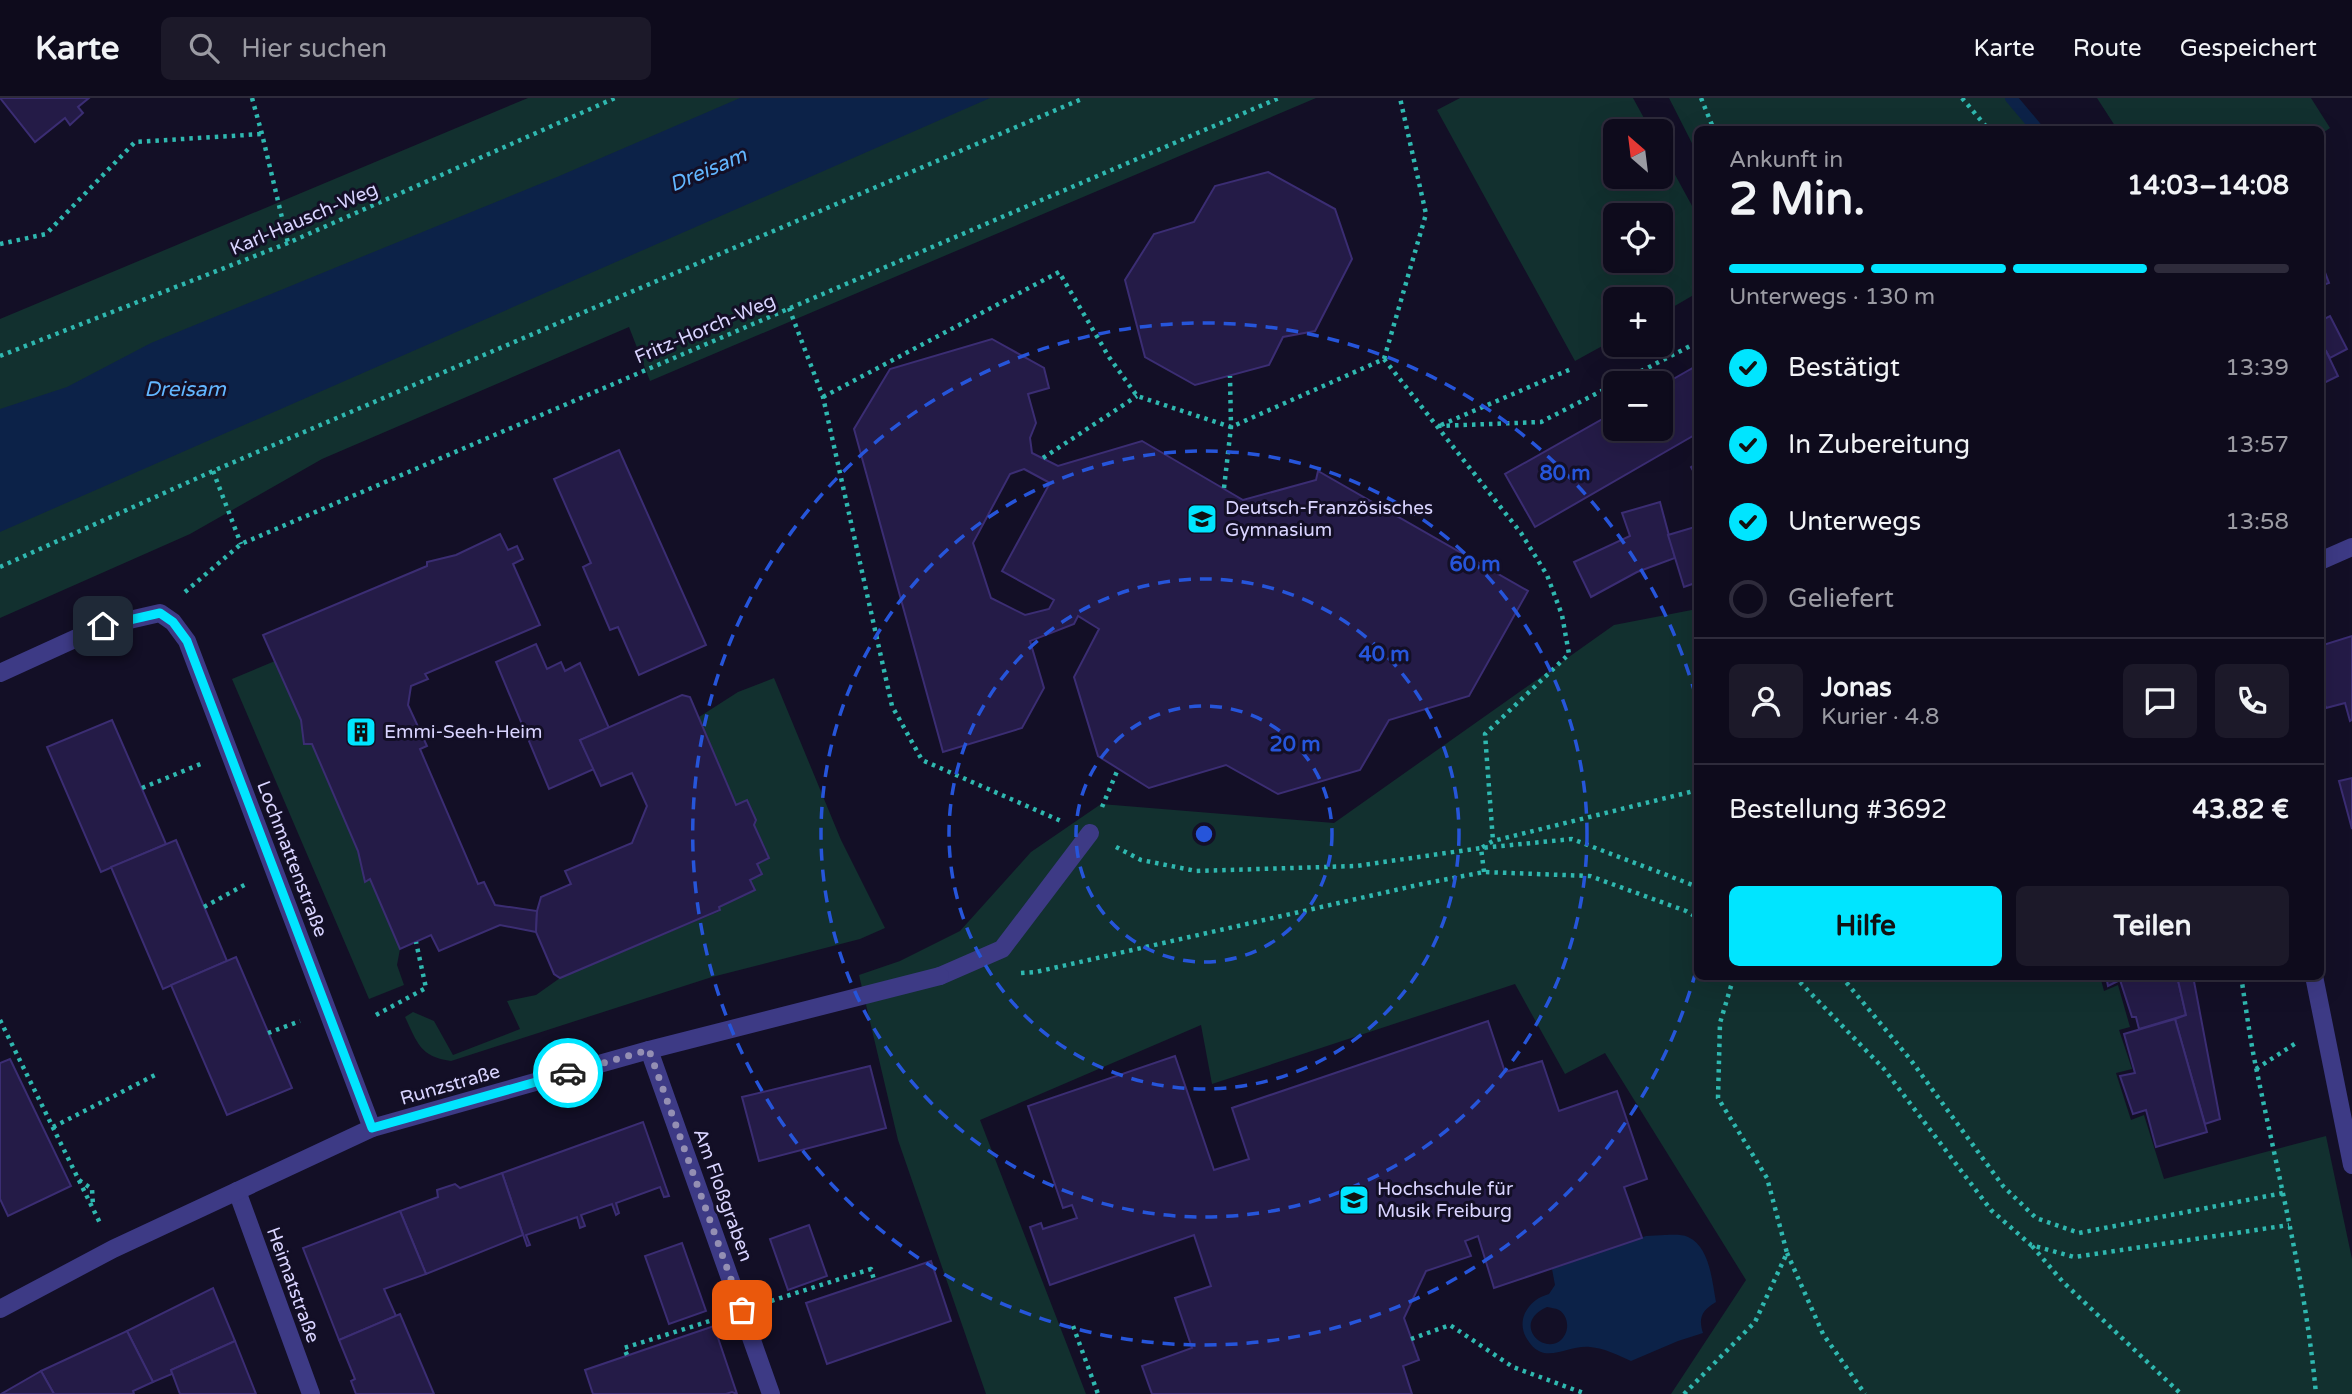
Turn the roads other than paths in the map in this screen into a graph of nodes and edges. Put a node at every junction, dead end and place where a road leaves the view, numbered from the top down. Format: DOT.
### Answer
graph roads {
  1 [pos="2352,547"];
  2 [pos="2324,559"];
  3 [pos="0,673"];
  4 [pos="1090,833"];
  5 [pos="2315,980"];
  6 [pos="649,1050"];
  7 [pos="372,1128"];
  8 [pos="2351,1158"];
  9 [pos="237,1191"];
  10 [pos="0,1309"];
  11 [pos="311,1394"];
  12 [pos="771,1394"];
  1 -- 2 [label="street"];
  3 -- 7 [label="street, Lochmattenstraße"];
  4 -- 6 [label="street, Runzstraße"];
  5 -- 8 [label="street"];
  6 -- 7 [label="street, Runzstraße"];
  6 -- 12 [label="street, Am Floßgraben"];
  7 -- 9 [label="street, Runzstraße"];
  9 -- 10 [label="street, Runzstraße"];
  9 -- 11 [label="street, Heimatstraße"];
}
